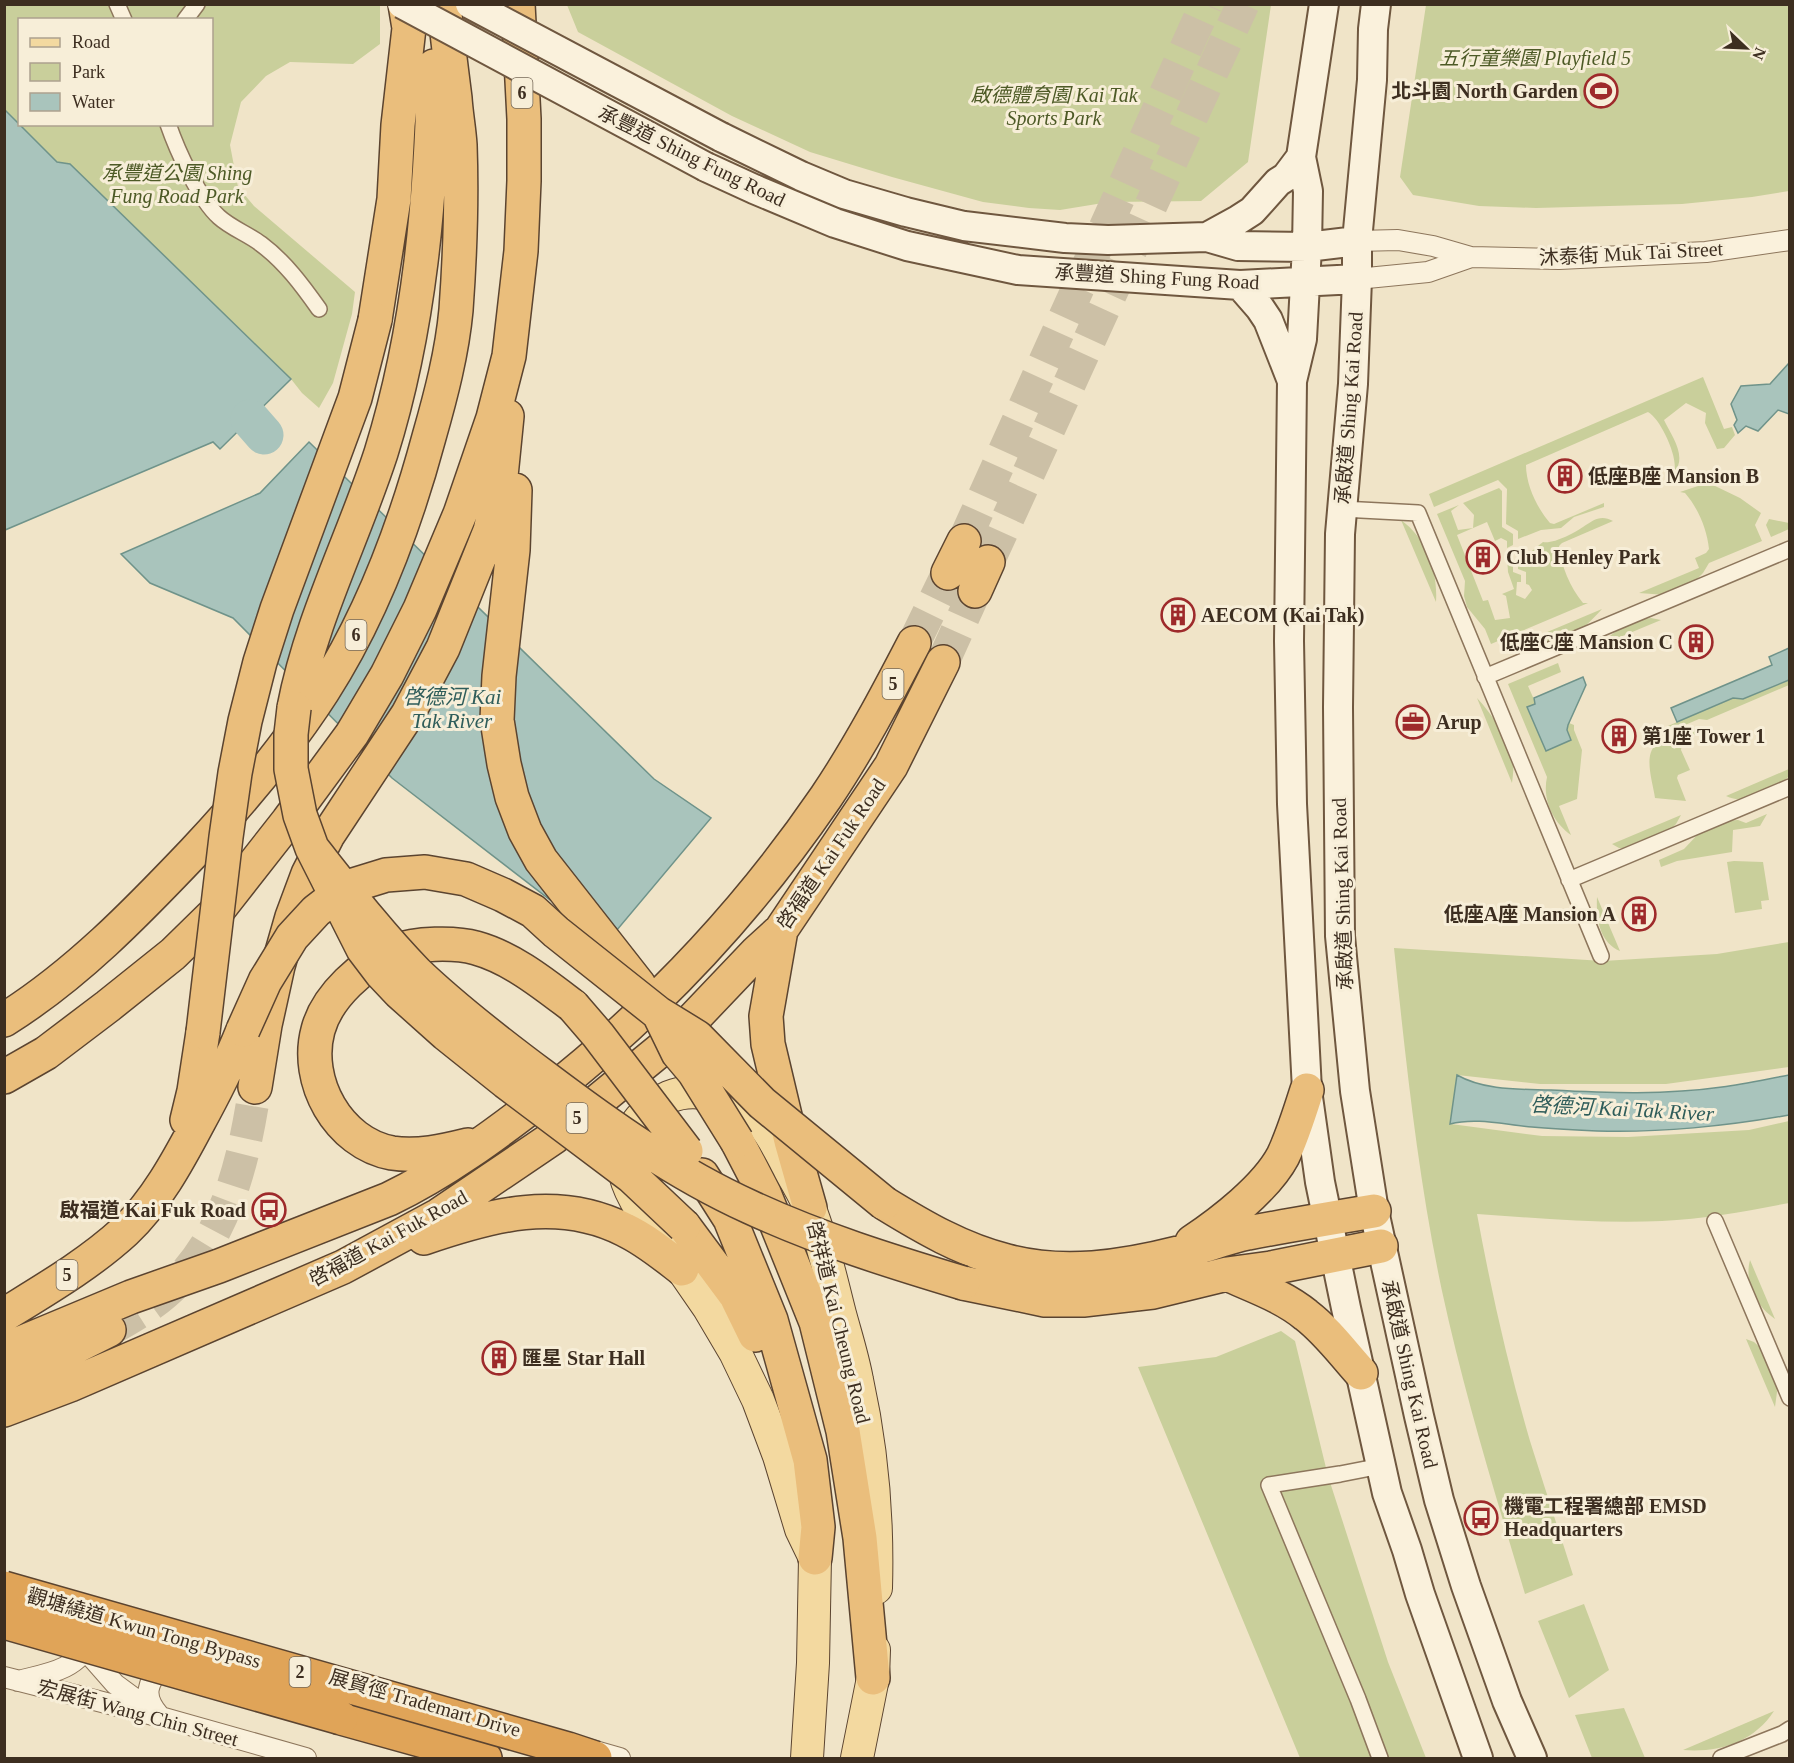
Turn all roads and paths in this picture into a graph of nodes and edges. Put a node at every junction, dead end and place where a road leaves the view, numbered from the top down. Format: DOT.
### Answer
graph roads {
  1 [pos="117,4"];
  2 [pos="196,4"];
  3 [pos="404,4"];
  4 [pos="434,4"];
  5 [pos="444,4"];
  6 [pos="470,4"];
  7 [pos="518,4"];
  8 [pos="1324,4"];
  9 [pos="1376,4"];
  10 [pos="123,18"];
  11 [pos="186,18"];
  12 [pos="169,126"];
  13 [pos="1301,157"];
  14 [pos="1207,237"];
  15 [pos="1790,240"];
  16 [pos="1357,241"];
  17 [pos="1307,247"];
  18 [pos="1471,257"];
  19 [pos="1358,279"];
  20 [pos="1305,282"];
  21 [pos="1240,285"];
  22 [pos="319,309"];
  23 [pos="509,356"];
  24 [pos="1292,381"];
  25 [pos="1342,509"];
  26 [pos="964,540"];
  27 [pos="501,541"];
  28 [pos="1790,549"];
  29 [pos="948,573"];
  30 [pos="914,643"];
  31 [pos="943,662"];
  32 [pos="1485,677"];
  33 [pos="1790,787"];
  34 [pos="310,861"];
  35 [pos="1569,880"];
  36 [pos="781,930"];
  37 [pos="1600,956"];
  38 [pos="658,1013"];
  39 [pos="4,1020"];
  40 [pos="4,1077"];
  41 [pos="255,1087"];
  42 [pos="1307,1090"];
  43 [pos="488,1141"];
  44 [pos="178,1160"];
  45 [pos="810,1208"];
  46 [pos="1374,1211"];
  47 [pos="1327,1219"];
  48 [pos="1715,1221"];
  49 [pos="1381,1246"];
  50 [pos="1176,1254"];
  51 [pos="1335,1255"];
  52 [pos="343,1267"];
  53 [pos="682,1269"];
  54 [pos="1227,1274"];
  55 [pos="4,1315"];
  56 [pos="109,1330"];
  57 [pos="4,1350"];
  58 [pos="1361,1373"];
  59 [pos="4,1379"];
  60 [pos="1790,1398"];
  61 [pos="793,1402"];
  62 [pos="4,1410"];
  63 [pos="1381,1466"];
  64 [pos="815,1558"];
  65 [pos="4,1588"];
  66 [pos="4,1622"];
  67 [pos="180,1634"];
  68 [pos="86,1651"];
  69 [pos="873,1678"];
  70 [pos="11,1679"];
  71 [pos="161,1717"];
  72 [pos="1790,1729"];
  73 [pos="306,1758"];
  74 [pos="484,1758"];
  75 [pos="595,1758"];
  76 [pos="619,1758"];
  77 [pos="807,1758"];
  78 [pos="857,1758"];
  79 [pos="1380,1758"];
  80 [pos="1478,1758"];
  81 [pos="1533,1758"];
  82 [pos="1721,1758"];
  1 -- 10 [label="street"];
  2 -- 11 [label="street"];
  3 -- 21 [label="main road, 承豐道 Shing Fung Road, bridge"];
  3 -- 44 [label="highway, bridge"];
  4 -- 34 [label="highway, bridge"];
  5 -- 39 [label="highway, 6, bridge"];
  6 -- 14 [label="main road, 承豐道 Shing Fung Road, bridge"];
  7 -- 23 [label="highway, 6"];
  8 -- 13 [label="main road"];
  9 -- 16 [label="main road, 承啟道 Shing Kai Road"];
  12 -- 22 [label="street"];
  13 -- 14 [label="main road"];
  13 -- 17 [label="main road"];
  14 -- 17 [label="main road, 承豐道 Shing Fung Road"];
  15 -- 18 [label="street, 沐泰街 Muk Tai Street"];
  16 -- 17 [label="main road, 承豐道 Shing Fung Road"];
  16 -- 18 [label="street, 沐泰街 Muk Tai Street"];
  16 -- 19 [label="main road, 承啟道 Shing Kai Road"];
  17 -- 20 [label="main road"];
  18 -- 19 [label="street, 沐泰街 Muk Tai Street"];
  19 -- 20 [label="main road, 承豐道 Shing Fung Road"];
  19 -- 25 [label="main road, 承啟道 Shing Kai Road"];
  20 -- 21 [label="main road, 承豐道 Shing Fung Road"];
  20 -- 24 [label="main road"];
  21 -- 24 [label="main road"];
  23 -- 27 [label="highway"];
  23 -- 40 [label="highway, 6"];
  24 -- 42 [label="main road"];
  25 -- 32 [label="street"];
  25 -- 46 [label="main road, 承啟道 Shing Kai Road"];
  26 -- 29 [label="highway"];
  27 -- 34 [label="highway"];
  27 -- 38 [label="highway, bridge"];
  28 -- 32 [label="street"];
  30 -- 43 [label="highway, 啓福道 Kai Fuk Road / 5"];
  31 -- 36 [label="highway, 啓福道 Kai Fuk Road / 5"];
  32 -- 35 [label="street"];
  33 -- 35 [label="street"];
  34 -- 41 [label="highway"];
  34 -- 54 [label="highway, bridge"];
  34 -- 61 [label="highway, bridge"];
  35 -- 37 [label="street"];
  36 -- 45 [label="highway"];
  36 -- 52 [label="highway, 啓福道 Kai Fuk Road / 5"];
  38 -- 44 [label="highway, bridge"];
  38 -- 50 [label="highway, bridge"];
  38 -- 69 [label="highway, bridge"];
  42 -- 47 [label="main road"];
  42 -- 50 [label="highway"];
  43 -- 57 [label="highway, 啓福道 Kai Fuk Road / 5"];
  43 -- 61 [label="highway, bridge"];
  44 -- 55 [label="highway, 5"];
  45 -- 53 [label="main road, 啓祥道 Kai Cheung Road"];
  45 -- 69 [label="main road, 啓祥道 Kai Cheung Road"];
  46 -- 47 [label="highway"];
  46 -- 49 [label="main road, 承啟道 Shing Kai Road"];
  47 -- 50 [label="highway"];
  47 -- 51 [label="main road"];
  48 -- 60 [label="street"];
  49 -- 51 [label="highway"];
  49 -- 81 [label="main road, 承啟道 Shing Kai Road"];
  51 -- 54 [label="highway"];
  51 -- 58 [label="main road"];
  52 -- 53 [label="highway"];
  52 -- 62 [label="highway, 啓福道 Kai Fuk Road / 5"];
  53 -- 64 [label="main road"];
  54 -- 58 [label="highway"];
  56 -- 59 [label="highway"];
  58 -- 63 [label="main road"];
  61 -- 64 [label="highway"];
  63 -- 79 [label="street"];
  63 -- 80 [label="main road"];
  64 -- 77 [label="main road"];
  65 -- 75 [label="highway, 觀塘繞道 Kwun Tong Bypass / 2, bridge"];
  66 -- 74 [label="highway, 觀塘繞道 Kwun Tong Bypass / 2, bridge"];
  67 -- 68 [label="street, 展貿徑 Trademart Drive"];
  67 -- 71 [label="street"];
  67 -- 76 [label="street, 展貿徑 Trademart Drive"];
  68 -- 70 [label="street"];
  68 -- 71 [label="street"];
  69 -- 78 [label="main road, 啓祥道 Kai Cheung Road"];
  70 -- 71 [label="street, 宏展街 Wang Chin Street"];
  71 -- 73 [label="street, 宏展街 Wang Chin Street"];
  72 -- 82 [label="street"];
}
